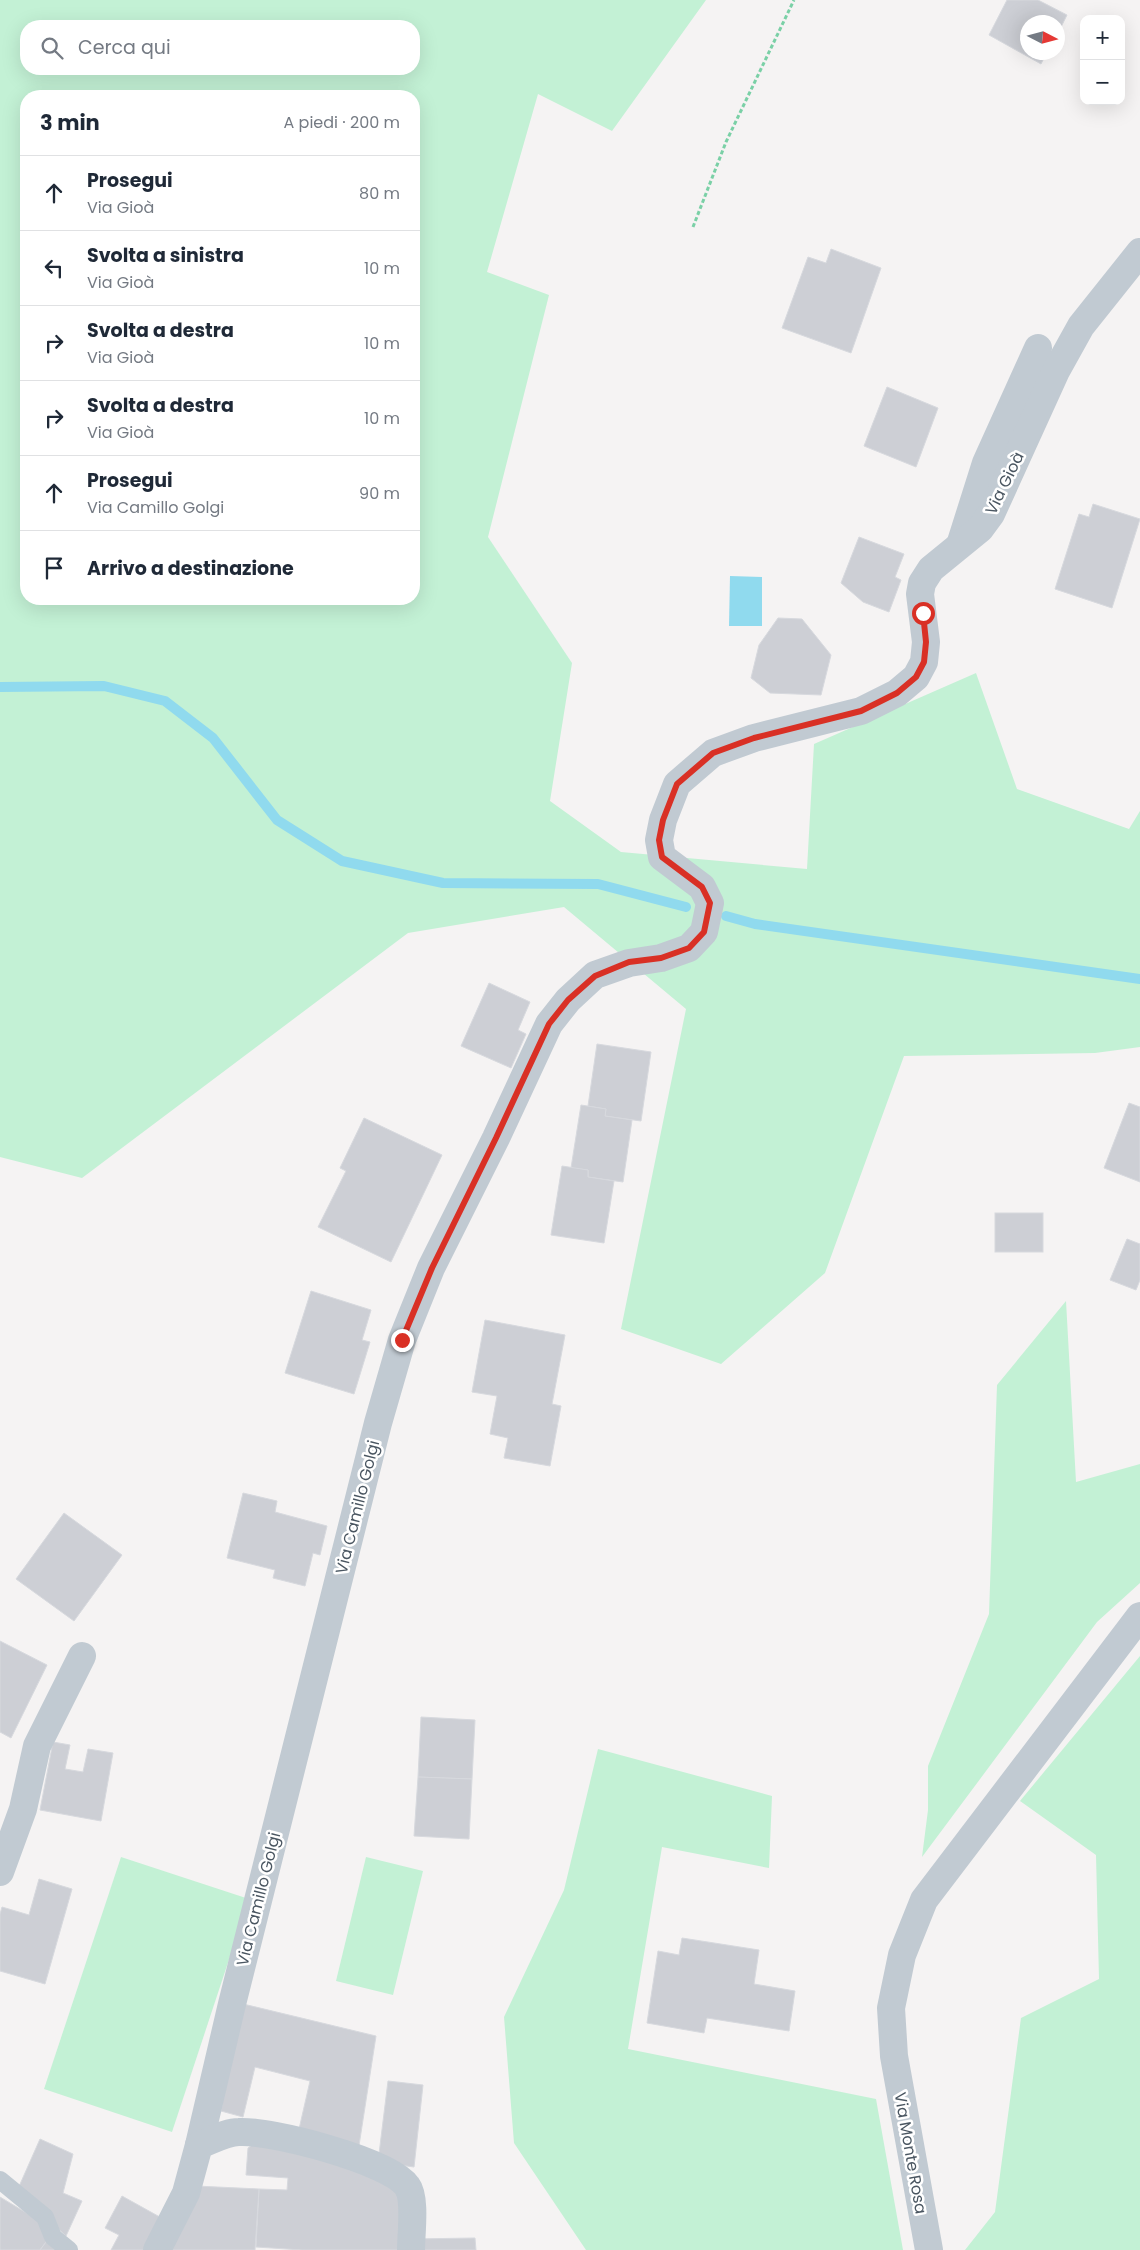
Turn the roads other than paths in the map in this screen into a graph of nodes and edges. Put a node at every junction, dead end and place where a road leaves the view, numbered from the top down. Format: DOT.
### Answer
graph roads {
  1 [pos="1140,252"];
  2 [pos="1038,348"];
  3 [pos="960,546"];
  4 [pos="661,958"];
  5 [pos="1140,1616"];
  6 [pos="82,1656"];
  7 [pos="0,1872"];
  8 [pos="199,2145"];
  9 [pos="0,2180"];
  10 [pos="69,2250"];
  11 [pos="158,2250"];
  12 [pos="411,2250"];
  13 [pos="929,2250"];
  1 -- 3 [label="street, Via Gioà"];
  2 -- 3 [label="street"];
  3 -- 4 [label="street, Via Gioà"];
  4 -- 8 [label="street, Via Camillo Golgi"];
  5 -- 13 [label="street, Via Monte Rosa"];
  6 -- 7 [label="street"];
  8 -- 11 [label="street, Via Camillo Golgi"];
  8 -- 12 [label="street"];
  9 -- 10 [label="lane"];
}
